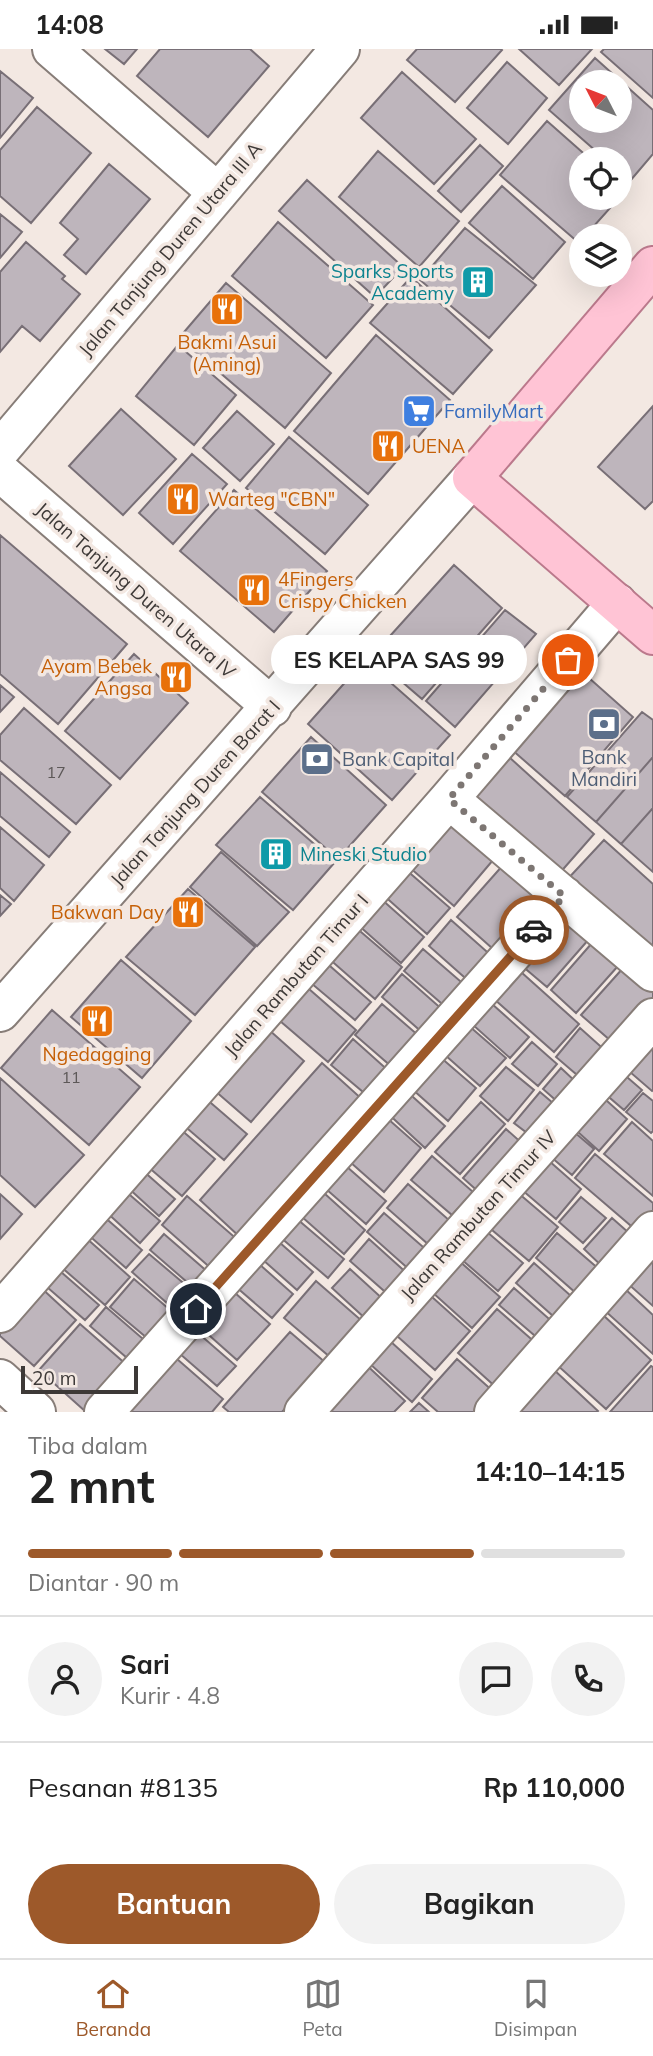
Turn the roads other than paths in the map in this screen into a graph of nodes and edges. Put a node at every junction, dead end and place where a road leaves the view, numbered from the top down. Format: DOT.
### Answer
graph roads {
  1 [pos="52,49"];
  2 [pos="340,49"];
  3 [pos="218,193"];
  4 [pos="653,266"];
  5 [pos="0,450"];
  6 [pos="0,472"];
  7 [pos="472,478"];
  8 [pos="617,603"];
  9 [pos="653,635"];
  10 [pos="272,707"];
  11 [pos="449,799"];
  12 [pos="564,896"];
  13 [pos="653,972"];
  14 [pos="0,1012"];
  15 [pos="653,1018"];
  16 [pos="653,1231"];
  17 [pos="0,1313"];
  18 [pos="0,1379"];
  19 [pos="36,1412"];
  20 [pos="104,1412"];
  21 [pos="304,1412"];
  22 [pos="494,1412"];
  1 -- 3 [label="street"];
  2 -- 3 [label="street, Jalan Tanjung Duren Utara III A"];
  3 -- 5 [label="street, Jalan Tanjung Duren Utara III A"];
  4 -- 7 [label="main road"];
  6 -- 10 [label="street, Jalan Tanjung Duren Utara IV"];
  7 -- 8 [label="main road"];
  7 -- 10 [label="street, Jalan Tanjung Duren Barat I"];
  8 -- 9 [label="main road"];
  8 -- 11 [label="street, Jalan Rambutan Timur I"];
  10 -- 14 [label="street, Jalan Tanjung Duren Barat I"];
  11 -- 12 [label="street"];
  11 -- 17 [label="street, Jalan Rambutan Timur I"];
  12 -- 13 [label="street"];
  12 -- 20 [label="street"];
  15 -- 21 [label="street, Jalan Rambutan Timur IV"];
  16 -- 22 [label="street"];
  18 -- 19 [label="street"];
}
